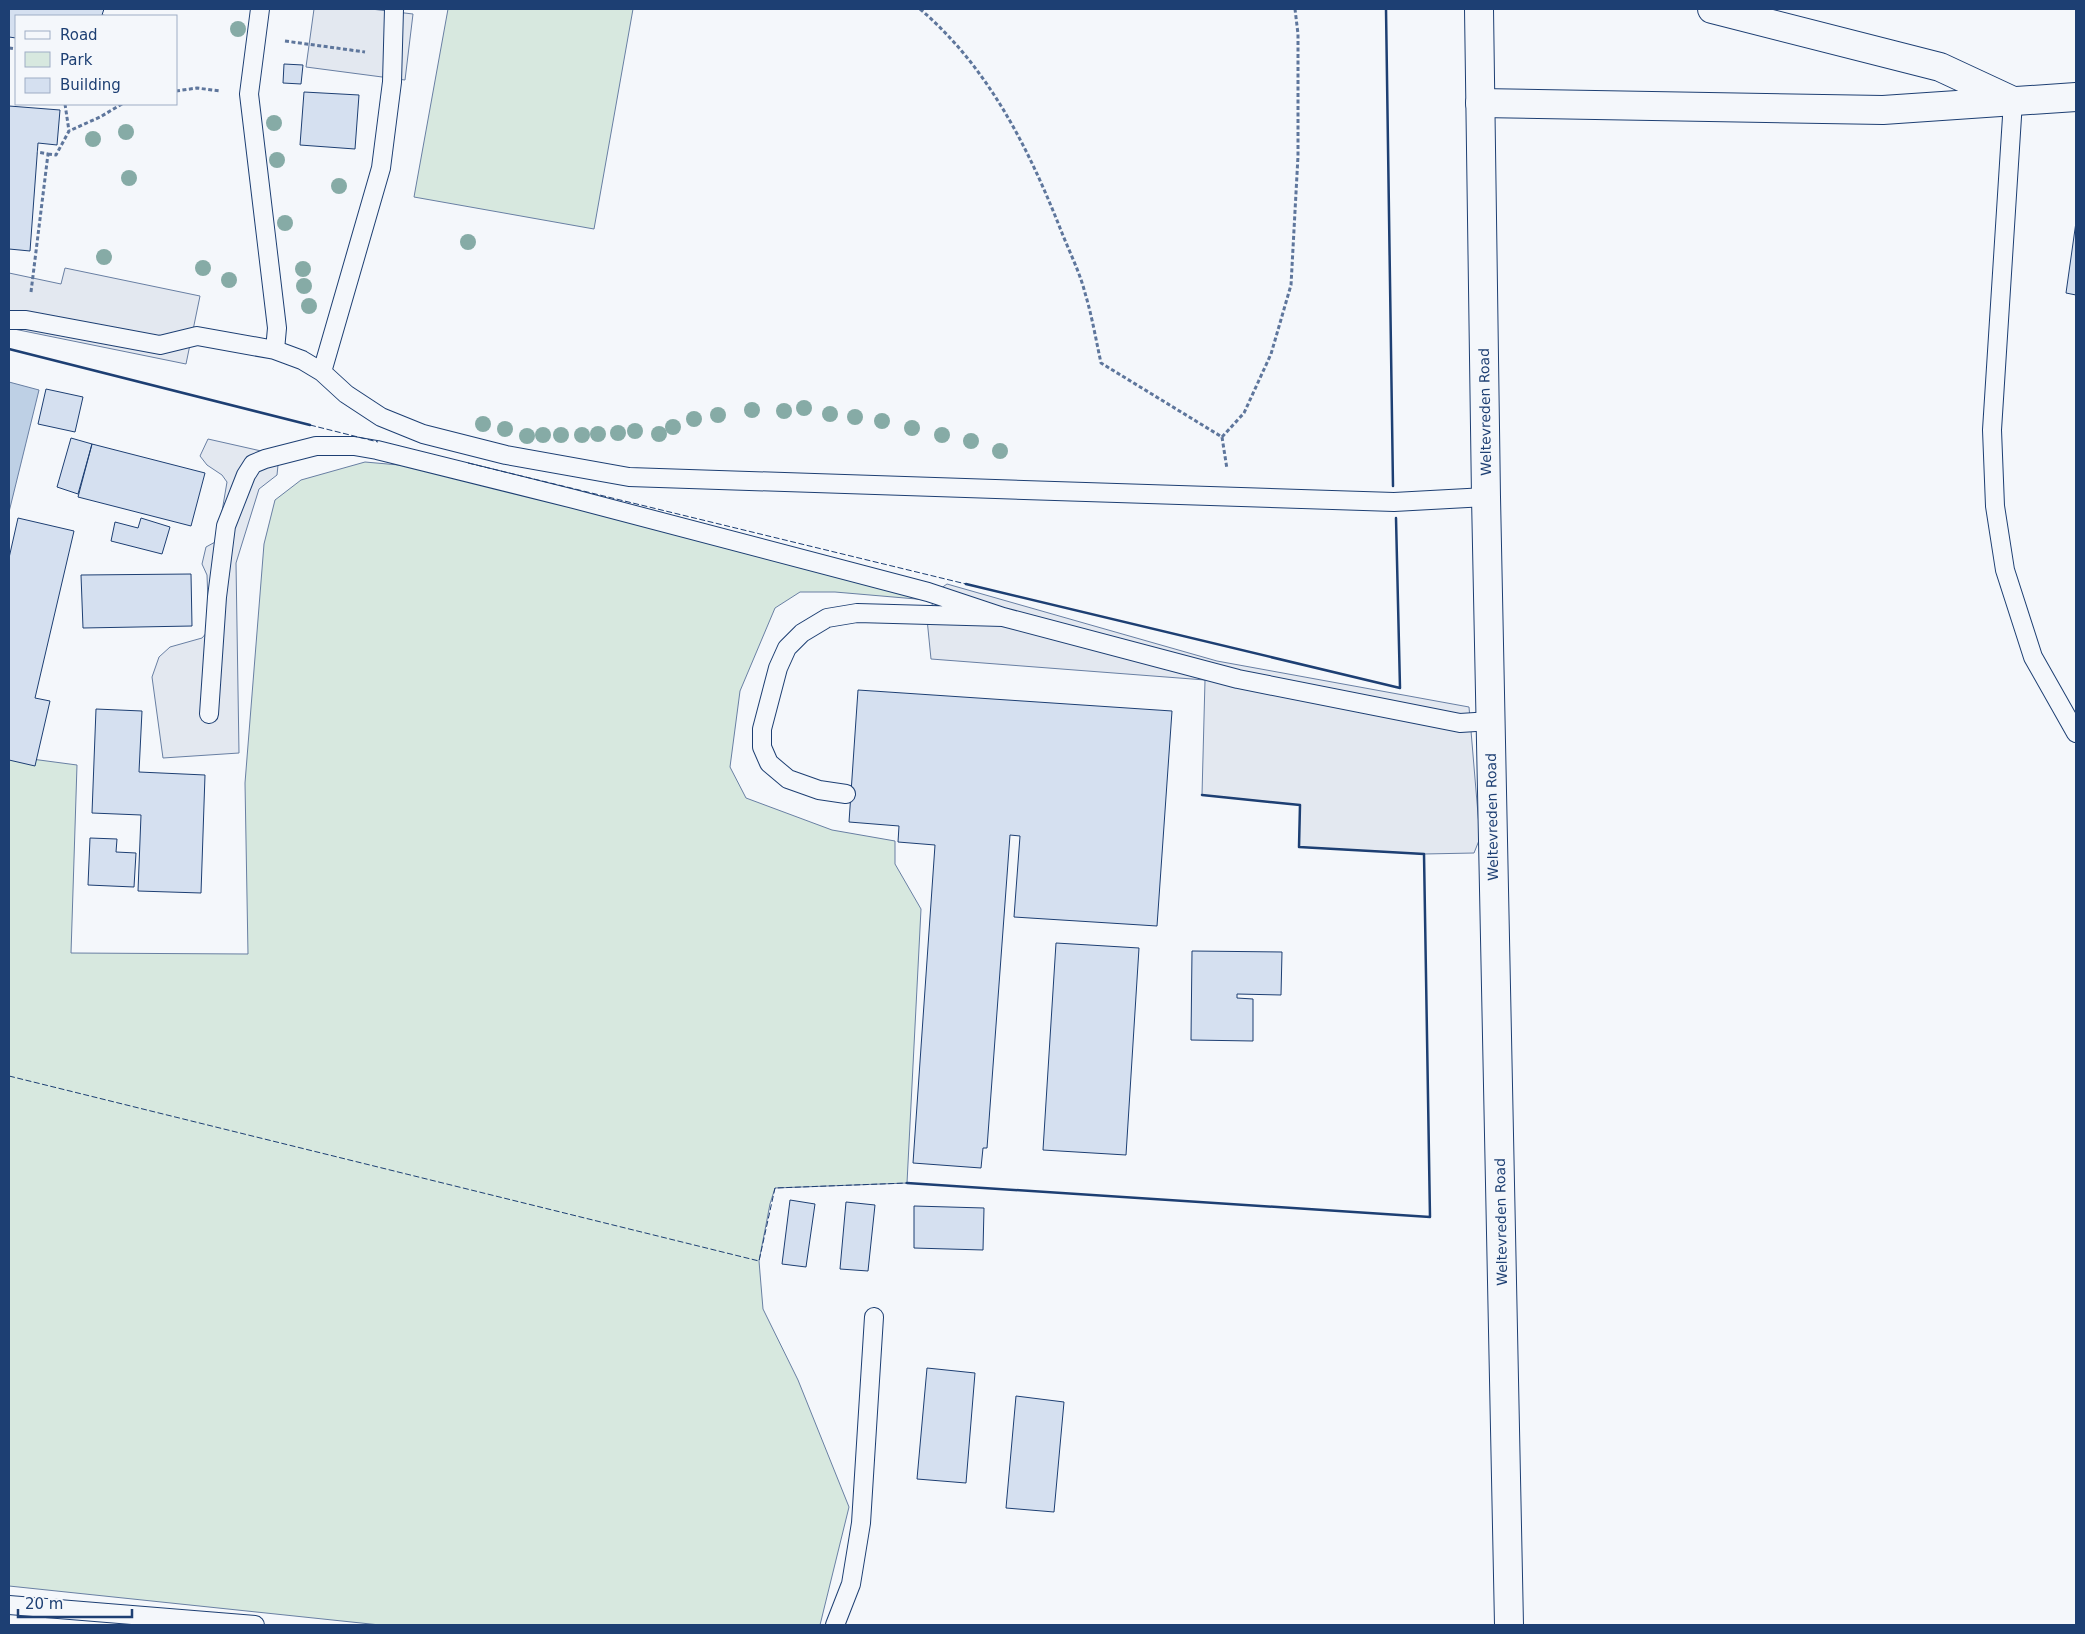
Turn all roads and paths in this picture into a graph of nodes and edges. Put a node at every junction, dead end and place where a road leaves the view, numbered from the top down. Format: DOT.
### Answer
graph roads {
  1 [pos="260,9"];
  2 [pos="394,9"];
  3 [pos="920,9"];
  4 [pos="1295,9"];
  5 [pos="1479,9"];
  6 [pos="1712,9"];
  7 [pos="257,37"];
  8 [pos="392,56"];
  9 [pos="178,91"];
  10 [pos="2075,93"];
  11 [pos="249,94"];
  12 [pos="2012,101"];
  13 [pos="1480,103"];
  14 [pos="65,105"];
  15 [pos="120,105"];
  16 [pos="69,131"];
  17 [pos="37,152"];
  18 [pos="48,154"];
  19 [pos="35,274"];
  20 [pos="9,320"];
  21 [pos="275,350"];
  22 [pos="322,372"];
  23 [pos="1222,437"];
  24 [pos="1231,496"];
  25 [pos="1486,497"];
  26 [pos="1002,617"];
  27 [pos="209,714"];
  28 [pos="1490,721"];
  29 [pos="2076,733"];
  30 [pos="846,794"];
  31 [pos="874,1317"];
  32 [pos="9,1605"];
  33 [pos="255,1625"];
  34 [pos="835,1625"];
  35 [pos="1509,1625"];
  1 -- 7 [label="lane"];
  2 -- 8 [label="lane"];
  3 -- 23 [label="path"];
  4 -- 23 [label="path"];
  5 -- 13 [label="street, Weltevreden Road"];
  6 -- 12 [label="street"];
  7 -- 8 [label="path"];
  7 -- 11 [label="lane"];
  8 -- 22 [label="lane"];
  9 -- 11 [label="path"];
  10 -- 12 [label="street"];
  11 -- 21 [label="lane"];
  12 -- 13 [label="street"];
  12 -- 29 [label="lane"];
  13 -- 25 [label="street, Weltevreden Road"];
  14 -- 16 [label="path"];
  15 -- 16 [label="path"];
  16 -- 18 [label="path"];
  17 -- 18 [label="path"];
  18 -- 19 [label="path"];
  20 -- 21 [label="lane"];
  21 -- 22 [label="lane"];
  22 -- 24 [label="lane"];
  23 -- 24 [label="path"];
  24 -- 25 [label="lane"];
  25 -- 28 [label="street, Weltevreden Road"];
  26 -- 27 [label="lane"];
  26 -- 28 [label="lane"];
  26 -- 30 [label="lane"];
  28 -- 35 [label="street, Weltevreden Road"];
  31 -- 34 [label="lane"];
  32 -- 33 [label="lane"];
}
